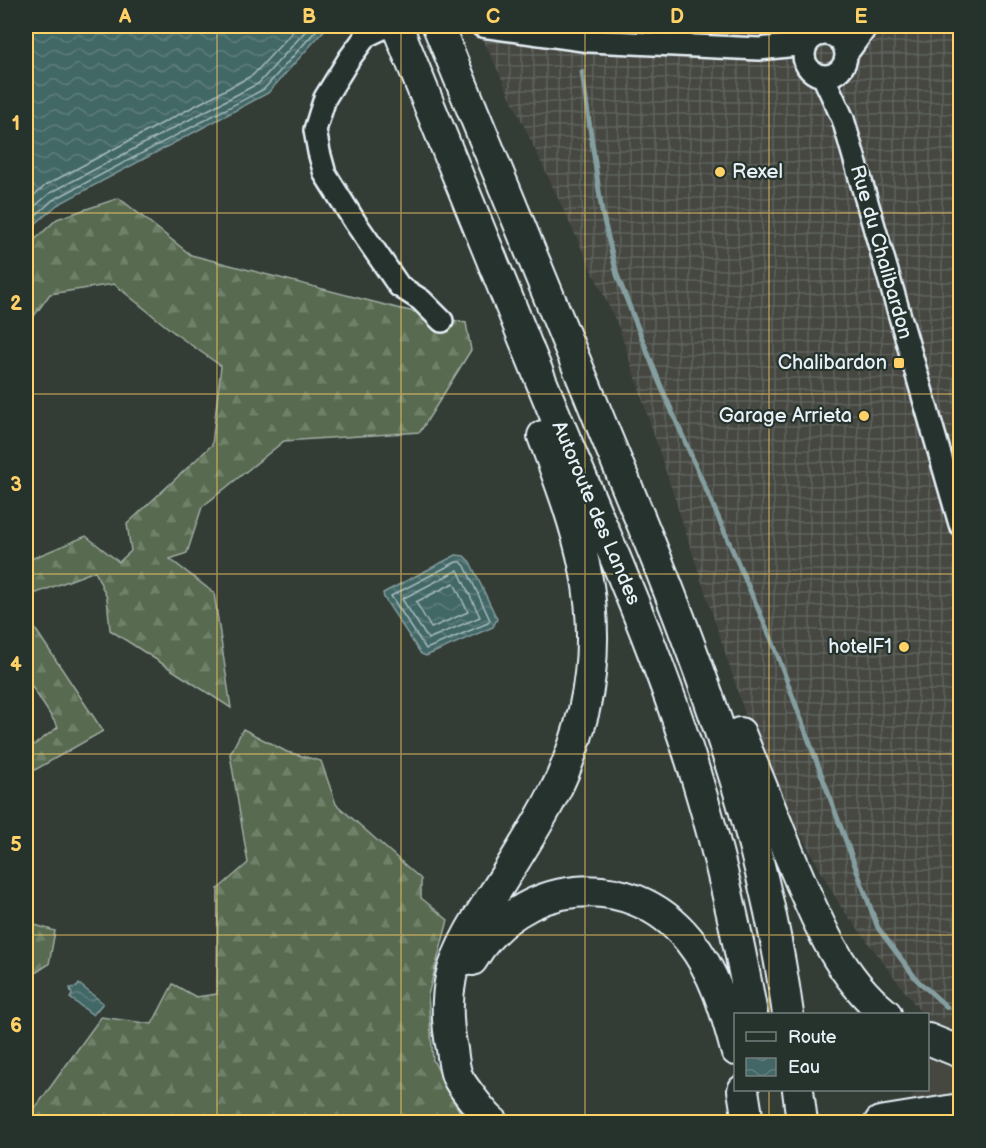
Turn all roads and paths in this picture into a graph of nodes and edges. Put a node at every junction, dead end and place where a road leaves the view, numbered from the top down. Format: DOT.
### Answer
graph roads {
  1 [pos="387,26"];
  2 [pos="397,26"];
  3 [pos="438,26"];
  4 [pos="482,26"];
  5 [pos="867,26"];
  6 [pos="842,30"];
  7 [pos="806,54"];
  8 [pos="836,67"];
  9 [pos="451,155"];
  10 [pos="557,317"];
  11 [pos="442,321"];
  12 [pos="960,524"];
  13 [pos="752,1013"];
  14 [pos="788,1013"];
  15 [pos="885,1013"];
  16 [pos="446,1024"];
  17 [pos="929,1040"];
  18 [pos="734,1047"];
  19 [pos="960,1052"];
  20 [pos="960,1109"];
  21 [pos="493,1122"];
  22 [pos="880,1122"];
  1 -- 11 [label="street"];
  2 -- 9 [label="highway, Autoroute des Landes"];
  3 -- 10 [label="highway, Autoroute des Landes"];
  4 -- 7 [label="street"];
  5 -- 8 [label="street"];
  6 -- 7 [label="street"];
  6 -- 8 [label="street, Rue du Chalibardon"];
  7 -- 8 [label="street"];
  8 -- 12 [label="street, Rue du Chalibardon"];
  9 -- 13 [label="highway, Autoroute des Landes"];
  9 -- 16 [label="highway"];
  10 -- 14 [label="highway, Autoroute des Landes"];
  10 -- 15 [label="highway"];
  16 -- 18 [label="highway"];
  16 -- 21 [label="highway"];
  17 -- 19 [label="highway"];
  20 -- 22 [label="highway"];
}
